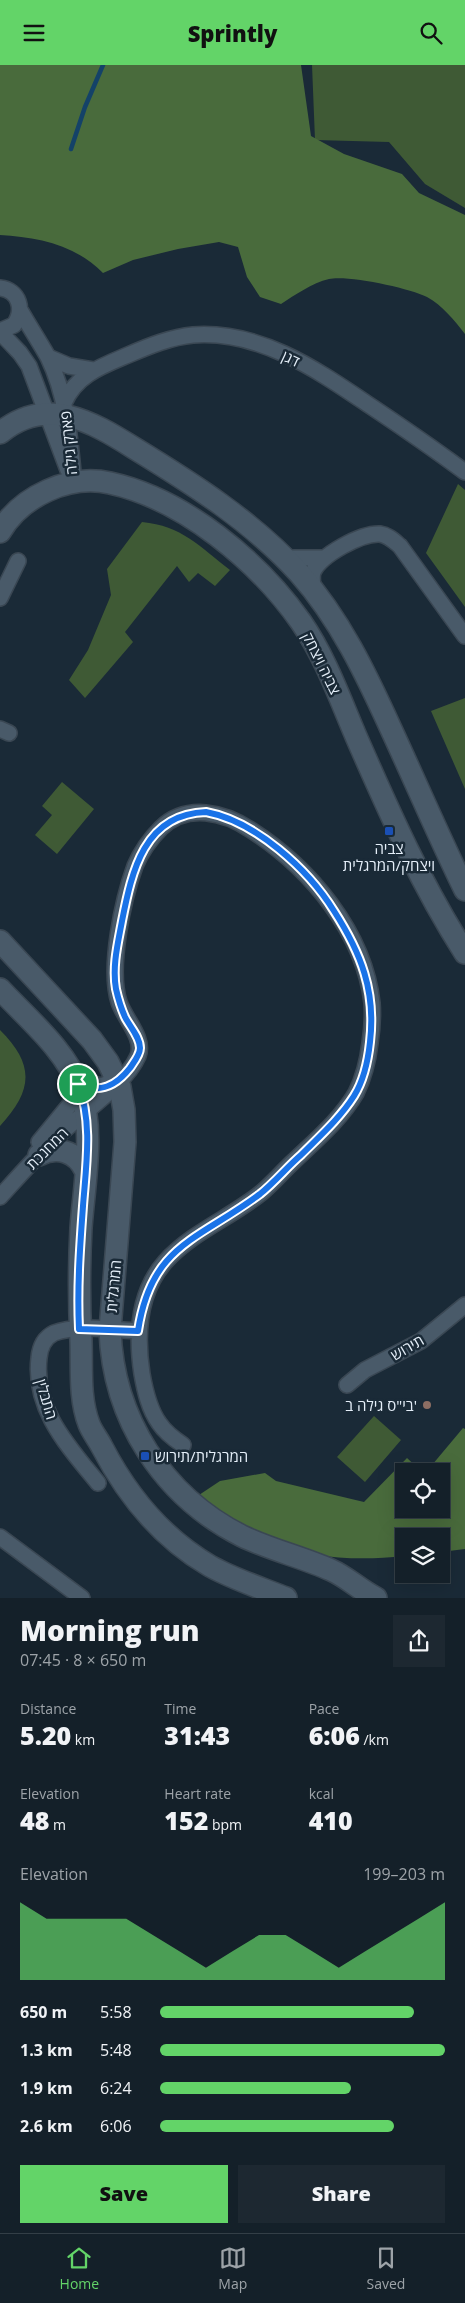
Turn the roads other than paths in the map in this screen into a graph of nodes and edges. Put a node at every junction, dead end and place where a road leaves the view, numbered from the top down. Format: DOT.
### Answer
graph roads {
  1 [pos="0,288"];
  2 [pos="20,311"];
  3 [pos="0,332"];
  4 [pos="48,357"];
  5 [pos="93,370"];
  6 [pos="59,411"];
  7 [pos="0,433"];
  8 [pos="465,473"];
  9 [pos="74,482"];
  10 [pos="0,532"];
  11 [pos="284,558"];
  12 [pos="325,558"];
  13 [pos="18,561"];
  14 [pos="314,592"];
  15 [pos="0,598"];
  16 [pos="465,636"];
  17 [pos="465,890"];
  18 [pos="0,941"];
  19 [pos="465,953"];
  20 [pos="0,989"];
  21 [pos="139,1051"];
  22 [pos="108,1062"];
  23 [pos="118,1082"];
  24 [pos="80,1087"];
  25 [pos="86,1112"];
  26 [pos="39,1155"];
  27 [pos="85,1170"];
  28 [pos="0,1192"];
  29 [pos="0,1197"];
  30 [pos="465,1305"];
  31 [pos="79,1329"];
  32 [pos="110,1330"];
  33 [pos="138,1331"];
  34 [pos="348,1385"];
  35 [pos="183,1445"];
  36 [pos="98,1483"];
  37 [pos="0,1537"];
  38 [pos="82,1598"];
  39 [pos="286,1598"];
  40 [pos="376,1598"];
  1 -- 2 [label="street, פארק גילה"];
  2 -- 3 [label="street"];
  2 -- 4 [label="street, פארק גילה"];
  3 -- 6 [label="street, פארק גילה"];
  4 -- 5 [label="street"];
  4 -- 6 [label="street, פארק גילה"];
  5 -- 6 [label="street, דגן"];
  5 -- 8 [label="street, דגן"];
  6 -- 7 [label="street"];
  6 -- 9 [label="street, פארק גילה"];
  6 -- 11 [label="street, צביה ויצחק"];
  9 -- 10 [label="street"];
  9 -- 19 [label="street, צביה ויצחק"];
  11 -- 12 [label="street"];
  11 -- 14 [label="street, צביה ויצחק"];
  12 -- 14 [label="street"];
  12 -- 16 [label="street"];
  13 -- 15 [label="street"];
  14 -- 17 [label="street, צביה ויצחק"];
  18 -- 22 [label="street, המרגלית"];
  20 -- 24 [label="street"];
  21 -- 22 [label="street"];
  21 -- 23 [label="street, המחנכת"];
  21 -- 33 [label="street"];
  22 -- 23 [label="street, המרגלית"];
  23 -- 24 [label="street"];
  23 -- 25 [label="street, המחנכת"];
  23 -- 32 [label="street, המרגלית"];
  24 -- 25 [label="street"];
  24 -- 28 [label="street, המחנכת"];
  25 -- 26 [label="street, המחנכת"];
  25 -- 27 [label="street"];
  26 -- 27 [label="street"];
  26 -- 29 [label="street, המחנכת"];
  27 -- 31 [label="street"];
  30 -- 34 [label="street, תירוש"];
  31 -- 32 [label="street, התבלין"];
  31 -- 36 [label="street, התבלין"];
  31 -- 39 [label="street"];
  32 -- 33 [label="street, התבלין"];
  32 -- 40 [label="street, המרגלית"];
  33 -- 35 [label="street"];
  37 -- 38 [label="street"];
}
